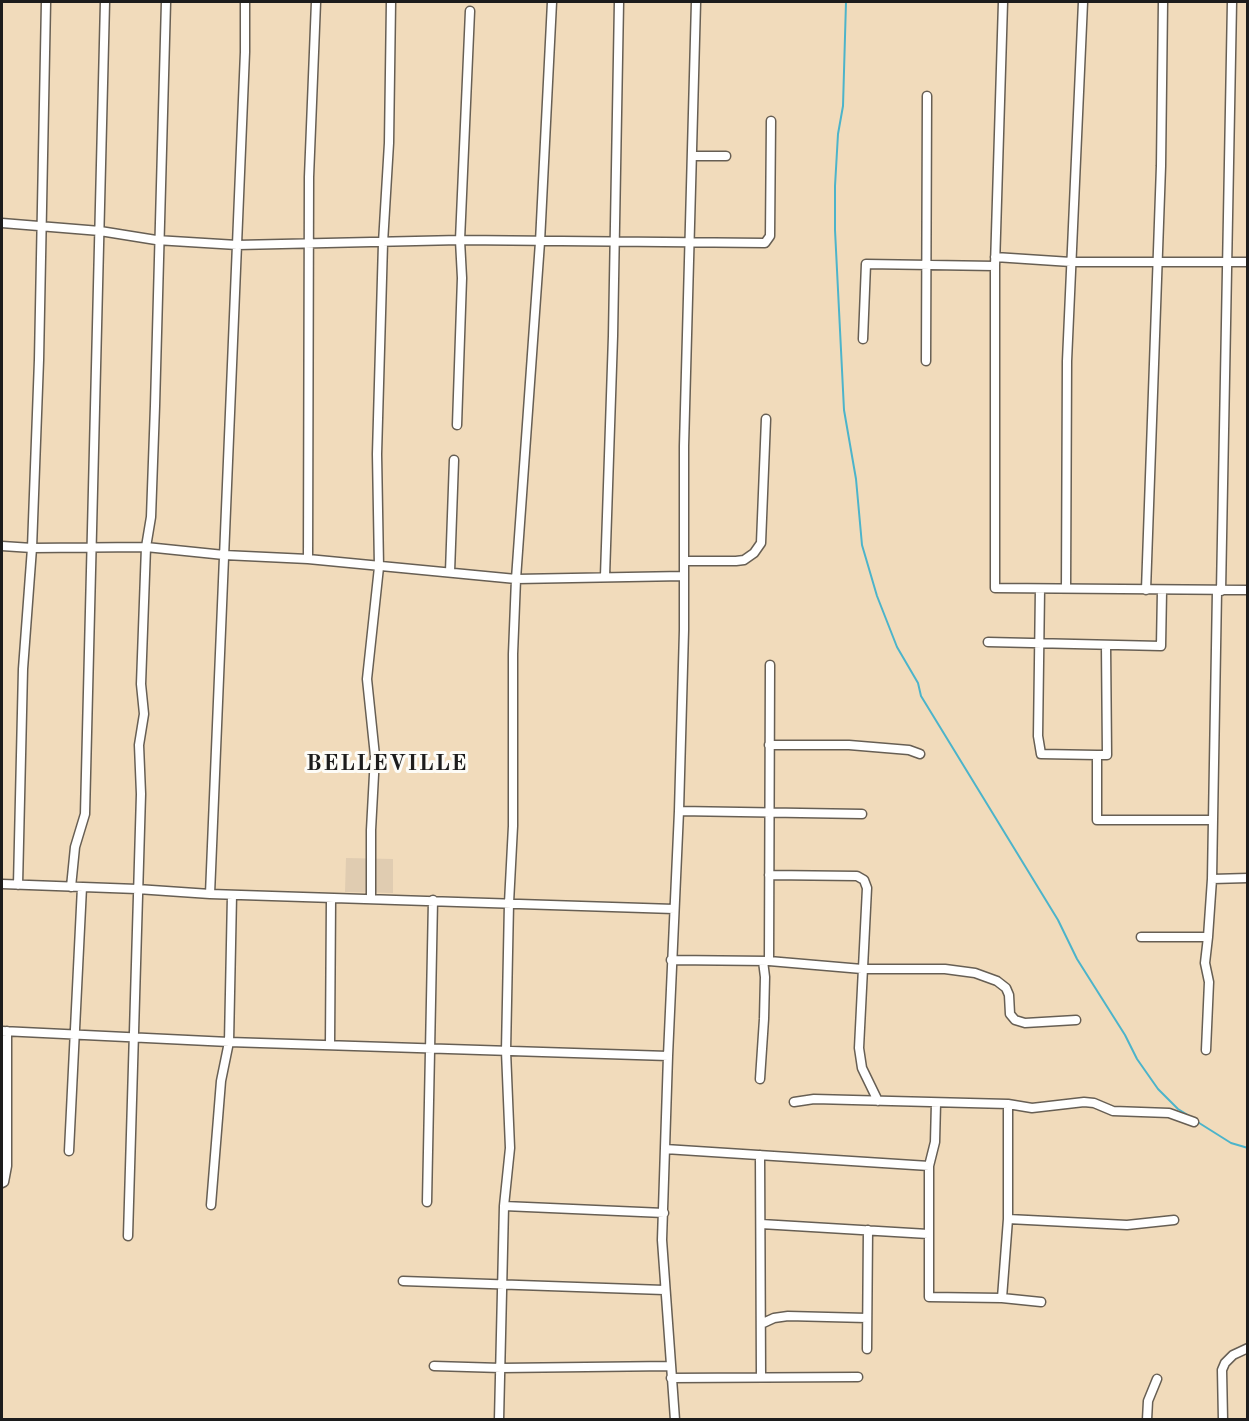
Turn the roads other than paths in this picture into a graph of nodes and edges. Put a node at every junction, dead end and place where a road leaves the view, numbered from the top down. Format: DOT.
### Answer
graph roads {
  1 [pos="46,2"];
  2 [pos="105,2"];
  3 [pos="166,2"];
  4 [pos="245,2"];
  5 [pos="316,2"];
  6 [pos="391,2"];
  7 [pos="552,2"];
  8 [pos="620,2"];
  9 [pos="696,2"];
  10 [pos="1003,2"];
  11 [pos="1083,2"];
  12 [pos="1163,2"];
  13 [pos="1232,2"];
  14 [pos="470,11"];
  15 [pos="927,96"];
  16 [pos="771,121"];
  17 [pos="692,156"];
  18 [pos="726,156"];
  19 [pos="2,223"];
  20 [pos="42,226"];
  21 [pos="100,231"];
  22 [pos="159,240"];
  23 [pos="460,240"];
  24 [pos="614,241"];
  25 [pos="690,241"];
  26 [pos="540,242"];
  27 [pos="383,243"];
  28 [pos="309,244"];
  29 [pos="237,245"];
  30 [pos="995,261"];
  31 [pos="1071,262"];
  32 [pos="1225,262"];
  33 [pos="1248,262"];
  34 [pos="1157,263"];
  35 [pos="927,264"];
  36 [pos="863,339"];
  37 [pos="926,361"];
  38 [pos="766,419"];
  39 [pos="457,425"];
  40 [pos="454,460"];
  41 [pos="2,546"];
  42 [pos="93,546"];
  43 [pos="146,547"];
  44 [pos="32,548"];
  45 [pos="224,555"];
  46 [pos="308,559"];
  47 [pos="685,561"];
  48 [pos="379,567"];
  49 [pos="450,572"];
  50 [pos="604,576"];
  51 [pos="684,576"];
  52 [pos="516,579"];
  53 [pos="1066,588"];
  54 [pos="1040,589"];
  55 [pos="1146,590"];
  56 [pos="1248,590"];
  57 [pos="1162,591"];
  58 [pos="1219,591"];
  59 [pos="988,642"];
  60 [pos="1040,643"];
  61 [pos="1106,645"];
  62 [pos="770,665"];
  63 [pos="768,745"];
  64 [pos="920,754"];
  65 [pos="1097,755"];
  66 [pos="679,811"];
  67 [pos="769,813"];
  68 [pos="862,814"];
  69 [pos="1213,820"];
  70 [pos="769,875"];
  71 [pos="1248,878"];
  72 [pos="1212,879"];
  73 [pos="2,884"];
  74 [pos="18,885"];
  75 [pos="71,887"];
  76 [pos="82,887"];
  77 [pos="137,889"];
  78 [pos="210,894"];
  79 [pos="232,895"];
  80 [pos="371,898"];
  81 [pos="332,899"];
  82 [pos="433,900"];
  83 [pos="509,903"];
  84 [pos="674,909"];
  85 [pos="1142,937"];
  86 [pos="1208,937"];
  87 [pos="671,960"];
  88 [pos="766,961"];
  89 [pos="862,969"];
  90 [pos="1076,1020"];
  91 [pos="4,1031"];
  92 [pos="73,1034"];
  93 [pos="133,1037"];
  94 [pos="229,1042"];
  95 [pos="330,1044"];
  96 [pos="431,1048"];
  97 [pos="1206,1050"];
  98 [pos="506,1051"];
  99 [pos="668,1056"];
  100 [pos="759,1079"];
  101 [pos="878,1101"];
  102 [pos="794,1102"];
  103 [pos="936,1103"];
  104 [pos="1008,1104"];
  105 [pos="1194,1122"];
  106 [pos="665,1149"];
  107 [pos="69,1150"];
  108 [pos="759,1155"];
  109 [pos="929,1166"];
  110 [pos="2,1183"];
  111 [pos="427,1202"];
  112 [pos="211,1205"];
  113 [pos="504,1206"];
  114 [pos="664,1213"];
  115 [pos="1008,1219"];
  116 [pos="1174,1220"];
  117 [pos="761,1224"];
  118 [pos="868,1230"];
  119 [pos="928,1234"];
  120 [pos="129,1236"];
  121 [pos="403,1281"];
  122 [pos="504,1284"];
  123 [pos="664,1290"];
  124 [pos="1002,1298"];
  125 [pos="1041,1302"];
  126 [pos="867,1318"];
  127 [pos="761,1324"];
  128 [pos="1248,1348"];
  129 [pos="867,1349"];
  130 [pos="434,1366"];
  131 [pos="671,1366"];
  132 [pos="501,1368"];
  133 [pos="761,1376"];
  134 [pos="858,1377"];
  135 [pos="671,1378"];
  136 [pos="1157,1379"];
  137 [pos="499,1419"];
  138 [pos="675,1419"];
  139 [pos="1147,1419"];
  140 [pos="1223,1419"];
  1 -- 20 [label="street"];
  2 -- 21 [label="street"];
  3 -- 22 [label="street"];
  4 -- 29 [label="street"];
  5 -- 28 [label="street"];
  6 -- 27 [label="street"];
  7 -- 26 [label="street"];
  8 -- 24 [label="street"];
  9 -- 17 [label="street"];
  10 -- 30 [label="street"];
  11 -- 31 [label="street"];
  12 -- 34 [label="street"];
  13 -- 32 [label="street"];
  14 -- 23 [label="street"];
  15 -- 35 [label="street"];
  16 -- 25 [label="street"];
  17 -- 18 [label="street"];
  17 -- 25 [label="street"];
  19 -- 20 [label="street"];
  20 -- 21 [label="street"];
  20 -- 44 [label="street"];
  21 -- 22 [label="street"];
  21 -- 42 [label="street"];
  22 -- 29 [label="street"];
  22 -- 43 [label="street"];
  23 -- 26 [label="street"];
  23 -- 27 [label="street"];
  23 -- 39 [label="street"];
  24 -- 25 [label="street"];
  24 -- 26 [label="street"];
  24 -- 50 [label="street"];
  25 -- 47 [label="street"];
  26 -- 52 [label="street"];
  27 -- 28 [label="street"];
  27 -- 48 [label="street"];
  28 -- 29 [label="street"];
  28 -- 46 [label="street"];
  29 -- 45 [label="street"];
  30 -- 31 [label="street"];
  30 -- 35 [label="street"];
  30 -- 54 [label="street"];
  31 -- 34 [label="street"];
  31 -- 53 [label="street"];
  32 -- 33 [label="street"];
  32 -- 34 [label="street"];
  32 -- 58 [label="street"];
  34 -- 55 [label="street"];
  35 -- 36 [label="street"];
  35 -- 37 [label="street"];
  38 -- 47 [label="street"];
  40 -- 49 [label="street"];
  41 -- 44 [label="street"];
  42 -- 43 [label="street"];
  42 -- 44 [label="street"];
  42 -- 75 [label="street"];
  43 -- 45 [label="street"];
  43 -- 77 [label="street"];
  44 -- 74 [label="street"];
  45 -- 46 [label="street"];
  45 -- 78 [label="street"];
  46 -- 48 [label="street"];
  47 -- 51 [label="street"];
  48 -- 49 [label="street"];
  48 -- 80 [label="street"];
  49 -- 52 [label="street"];
  50 -- 51 [label="street"];
  50 -- 52 [label="street"];
  51 -- 66 [label="street"];
  52 -- 83 [label="street"];
  53 -- 54 [label="street"];
  53 -- 55 [label="street"];
  54 -- 60 [label="street"];
  55 -- 57 [label="street"];
  56 -- 58 [label="street"];
  57 -- 58 [label="street"];
  57 -- 61 [label="street"];
  58 -- 69 [label="street"];
  59 -- 60 [label="street"];
  60 -- 61 [label="street"];
  60 -- 65 [label="street"];
  61 -- 65 [label="street"];
  62 -- 63 [label="street"];
  63 -- 64 [label="street"];
  63 -- 67 [label="street"];
  65 -- 69 [label="street"];
  66 -- 67 [label="street"];
  66 -- 84 [label="street"];
  67 -- 68 [label="street"];
  67 -- 70 [label="street"];
  69 -- 72 [label="street"];
  70 -- 88 [label="street"];
  70 -- 89 [label="street"];
  71 -- 72 [label="street"];
  72 -- 86 [label="street"];
  73 -- 74 [label="street"];
  74 -- 75 [label="street"];
  75 -- 76 [label="street"];
  76 -- 77 [label="street"];
  76 -- 92 [label="street"];
  77 -- 78 [label="street"];
  77 -- 93 [label="street"];
  78 -- 79 [label="street"];
  79 -- 81 [label="street"];
  79 -- 94 [label="street"];
  80 -- 81 [label="street"];
  80 -- 82 [label="street"];
  81 -- 95 [label="street"];
  82 -- 83 [label="street"];
  82 -- 96 [label="street"];
  83 -- 84 [label="street"];
  83 -- 98 [label="street"];
  84 -- 87 [label="street"];
  85 -- 86 [label="street"];
  86 -- 97 [label="street"];
  87 -- 88 [label="street"];
  87 -- 99 [label="street"];
  88 -- 89 [label="street"];
  88 -- 100 [label="street"];
  89 -- 90 [label="street"];
  89 -- 101 [label="street"];
  91 -- 92 [label="street"];
  91 -- 110 [label="street"];
  92 -- 93 [label="street"];
  92 -- 107 [label="street"];
  93 -- 94 [label="street"];
  93 -- 120 [label="street"];
  94 -- 95 [label="street"];
  94 -- 112 [label="street"];
  95 -- 96 [label="street"];
  96 -- 98 [label="street"];
  96 -- 111 [label="street"];
  98 -- 99 [label="street"];
  98 -- 113 [label="street"];
  99 -- 106 [label="street"];
  101 -- 102 [label="street"];
  101 -- 103 [label="street"];
  103 -- 104 [label="street"];
  103 -- 109 [label="street"];
  104 -- 105 [label="street"];
  104 -- 115 [label="street"];
  106 -- 108 [label="street"];
  106 -- 114 [label="street"];
  108 -- 109 [label="street"];
  108 -- 117 [label="street"];
  109 -- 119 [label="street"];
  113 -- 114 [label="street"];
  113 -- 122 [label="street"];
  114 -- 123 [label="street"];
  115 -- 116 [label="street"];
  115 -- 124 [label="street"];
  117 -- 118 [label="street"];
  117 -- 127 [label="street"];
  118 -- 119 [label="street"];
  118 -- 126 [label="street"];
  119 -- 124 [label="street"];
  121 -- 122 [label="street"];
  122 -- 123 [label="street"];
  122 -- 132 [label="street"];
  123 -- 131 [label="street"];
  124 -- 125 [label="street"];
  126 -- 127 [label="street"];
  126 -- 129 [label="street"];
  127 -- 133 [label="street"];
  128 -- 140 [label="street"];
  130 -- 132 [label="street"];
  131 -- 132 [label="street"];
  131 -- 135 [label="street"];
  132 -- 137 [label="street"];
  133 -- 134 [label="street"];
  133 -- 135 [label="street"];
  135 -- 138 [label="street"];
  136 -- 139 [label="street"];
}
